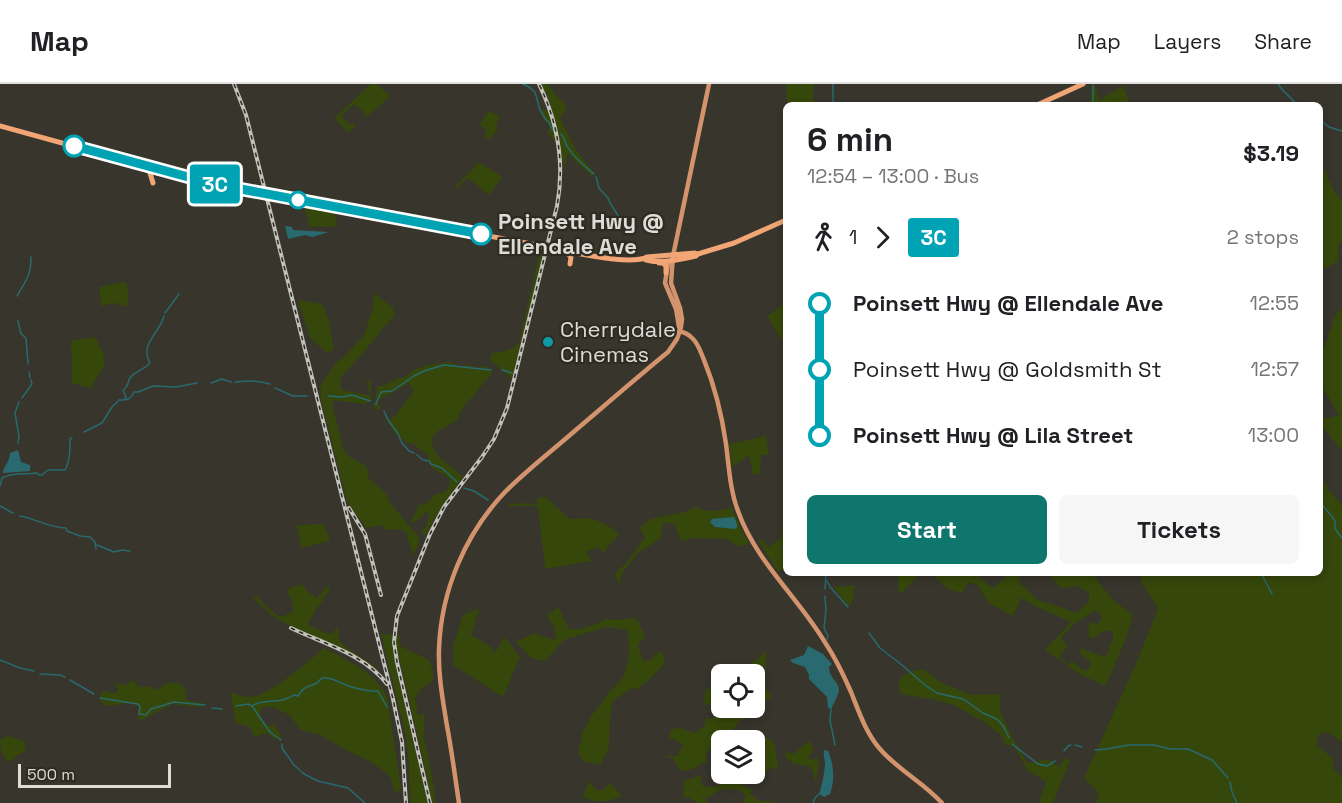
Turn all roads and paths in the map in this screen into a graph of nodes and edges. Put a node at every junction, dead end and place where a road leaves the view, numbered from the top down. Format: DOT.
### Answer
graph roads {
  1 [pos="709,84"];
  2 [pos="1083,84"];
  3 [pos="1044,102"];
  4 [pos="0,126"];
  5 [pos="156,168"];
  6 [pos="153,183"];
  7 [pos="783,221"];
  8 [pos="692,245"];
  9 [pos="563,250"];
  10 [pos="690,254"];
  11 [pos="698,254"];
  12 [pos="673,258"];
  13 [pos="644,259"];
  14 [pos="651,262"];
  15 [pos="570,264"];
  16 [pos="666,273"];
  17 [pos="679,331"];
  18 [pos="459,803"];
  19 [pos="942,803"];
  1 -- 12 [label="main road"];
  2 -- 3 [label="highway"];
  4 -- 5 [label="highway"];
  5 -- 6 [label="highway"];
  5 -- 9 [label="highway, bridge"];
  7 -- 11 [label="highway"];
  8 -- 10 [label="highway"];
  9 -- 13 [label="highway"];
  9 -- 15 [label="highway"];
  10 -- 11 [label="highway"];
  10 -- 12 [label="highway"];
  11 -- 12 [label="highway"];
  12 -- 13 [label="highway"];
  12 -- 14 [label="highway"];
  12 -- 16 [label="main road"];
  12 -- 17 [label="main road"];
  13 -- 14 [label="highway"];
  14 -- 16 [label="highway"];
  16 -- 17 [label="main road"];
  17 -- 18 [label="main road"];
  17 -- 19 [label="main road"];
}
